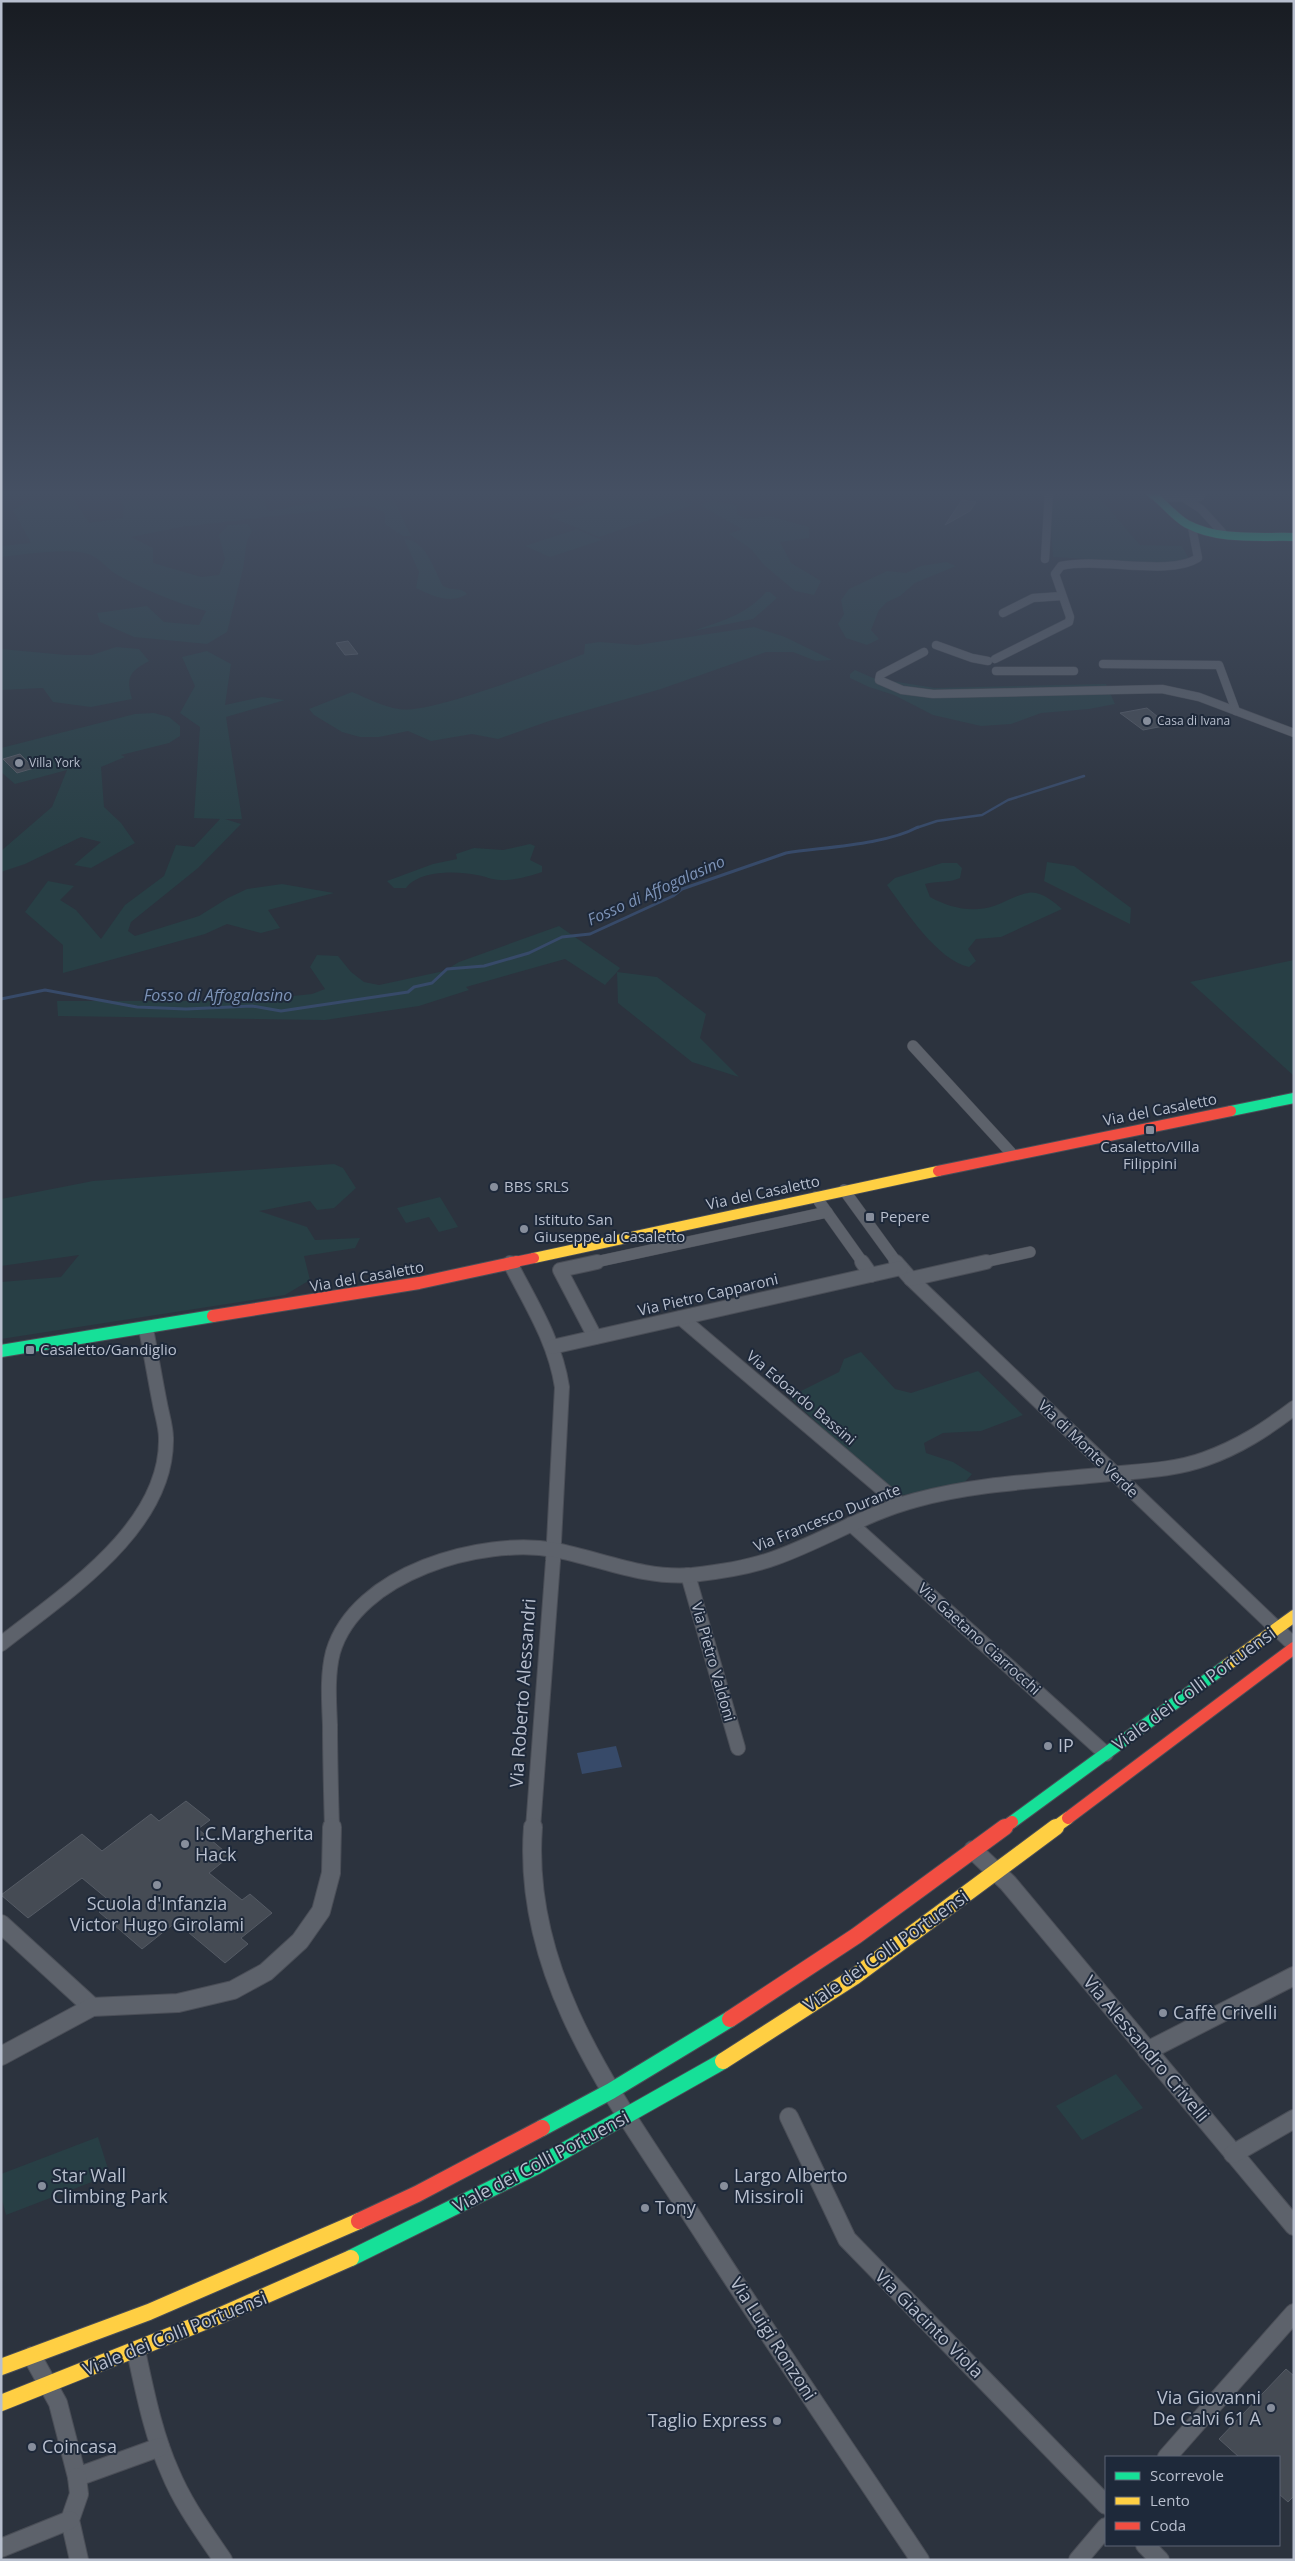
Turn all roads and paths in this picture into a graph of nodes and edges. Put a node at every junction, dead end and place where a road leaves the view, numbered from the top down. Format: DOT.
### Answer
graph roads {
  1 [pos="1006,612"];
  2 [pos="1068,612"];
  3 [pos="1003,613"];
  4 [pos="936,645"];
  5 [pos="924,652"];
  6 [pos="972,658"];
  7 [pos="1103,664"];
  8 [pos="978,665"];
  9 [pos="996,671"];
  10 [pos="1074,671"];
  11 [pos="1236,711"];
  12 [pos="1267,723"];
  13 [pos="1294,725"];
  14 [pos="1294,733"];
  15 [pos="913,1046"];
  16 [pos="1294,1098"];
  17 [pos="1013,1155"];
  18 [pos="844,1190"];
  19 [pos="816,1197"];
  20 [pos="826,1212"];
  21 [pos="1030,1252"];
  22 [pos="510,1263"];
  23 [pos="901,1268"];
  24 [pos="871,1275"];
  25 [pos="911,1279"];
  26 [pos="681,1318"];
  27 [pos="146,1329"];
  28 [pos="594,1337"];
  29 [pos="552,1347"];
  30 [pos="1,1351"];
  31 [pos="1294,1408"];
  32 [pos="1115,1474"];
  33 [pos="900,1504"];
  34 [pos="852,1524"];
  35 [pos="553,1550"];
  36 [pos="688,1575"];
  37 [pos="1294,1616"];
  38 [pos="1276,1628"];
  39 [pos="1,1644"];
  40 [pos="1294,1646"];
  41 [pos="738,1748"];
  42 [pos="1106,1754"];
  43 [pos="973,1850"];
  44 [pos="997,1872"];
  45 [pos="1,1924"];
  46 [pos="1294,1976"];
  47 [pos="92,2008"];
  48 [pos="1147,2051"];
  49 [pos="1,2056"];
  50 [pos="611,2091"];
  51 [pos="629,2116"];
  52 [pos="789,2117"];
  53 [pos="1294,2119"];
  54 [pos="1233,2154"];
  55 [pos="1294,2226"];
  56 [pos="1294,2312"];
  57 [pos="136,2352"];
  58 [pos="32,2356"];
  59 [pos="1,2367"];
  60 [pos="49,2385"];
  61 [pos="1,2403"];
  62 [pos="160,2447"];
  63 [pos="1168,2456"];
  64 [pos="77,2477"];
  65 [pos="1105,2504"];
  66 [pos="70,2520"];
  67 [pos="1105,2528"];
  68 [pos="1146,2546"];
  69 [pos="1,2548"];
  70 [pos="79,2560"];
  71 [pos="223,2560"];
  72 [pos="920,2560"];
  73 [pos="1078,2560"];
  74 [pos="1160,2560"];
  1 -- 3 [label="street"];
  2 -- 6 [label="street"];
  4 -- 6 [label="street"];
  5 -- 11 [label="street"];
  6 -- 8 [label="street"];
  7 -- 11 [label="street"];
  9 -- 10 [label="street"];
  11 -- 12 [label="street"];
  12 -- 13 [label="street"];
  12 -- 14 [label="street"];
  15 -- 17 [label="street"];
  16 -- 17 [label="main road, Via del Casaletto"];
  17 -- 18 [label="main road, Via del Casaletto"];
  18 -- 19 [label="main road, Via del Casaletto"];
  18 -- 23 [label="street, Via di Monte Verde"];
  19 -- 20 [label="street"];
  19 -- 22 [label="main road, Via del Casaletto"];
  20 -- 24 [label="street"];
  20 -- 28 [label="street"];
  21 -- 25 [label="street"];
  22 -- 27 [label="main road, Via del Casaletto"];
  22 -- 29 [label="street, Via Roberto Alessandri"];
  23 -- 24 [label="street, Via Pietro Capparoni"];
  23 -- 25 [label="street, Via di Monte Verde"];
  24 -- 26 [label="street, Via Pietro Capparoni"];
  25 -- 32 [label="street, Via di Monte Verde"];
  26 -- 28 [label="street, Via Pietro Capparoni"];
  26 -- 33 [label="street, Via Edoardo Bassini"];
  27 -- 30 [label="main road, Via del Casaletto"];
  27 -- 39 [label="street"];
  28 -- 29 [label="street, Via Pietro Capparoni"];
  29 -- 35 [label="street, Via Roberto Alessandri"];
  31 -- 32 [label="street, Via Francesco Durante"];
  32 -- 33 [label="street, Via Francesco Durante"];
  32 -- 38 [label="street, Via di Monte Verde"];
  33 -- 34 [label="street, Via Francesco Durante"];
  34 -- 36 [label="street, Via Francesco Durante"];
  34 -- 42 [label="street, Via Gaetano Ciarrocchi"];
  35 -- 36 [label="street, Via Francesco Durante"];
  35 -- 47 [label="street, Via Francesco Durante"];
  35 -- 50 [label="street, Via Roberto Alessandri"];
  36 -- 41 [label="street, Via Pietro Valdoni"];
  37 -- 38 [label="main road, Viale dei Colli Portuensi"];
  38 -- 40 [label="street, Via di Monte Verde"];
  38 -- 42 [label="main road, Viale dei Colli Portuensi"];
  40 -- 44 [label="main road, Viale dei Colli Portuensi"];
  42 -- 43 [label="main road, Viale dei Colli Portuensi"];
  43 -- 44 [label="street"];
  43 -- 50 [label="main road, Viale dei Colli Portuensi"];
  44 -- 48 [label="street, Via Alessandro Crivelli"];
  44 -- 51 [label="main road, Viale dei Colli Portuensi"];
  45 -- 47 [label="street"];
  46 -- 48 [label="street"];
  47 -- 49 [label="street"];
  48 -- 54 [label="street, Via Alessandro Crivelli"];
  50 -- 51 [label="street, Via Roberto Alessandri"];
  50 -- 58 [label="main road, Viale dei Colli Portuensi"];
  51 -- 57 [label="main road, Viale dei Colli Portuensi"];
  51 -- 72 [label="street, Via Luigi Ronzoni"];
  52 -- 65 [label="street, Via Giacinto Viola"];
  53 -- 54 [label="street"];
  54 -- 55 [label="street, Via Alessandro Crivelli"];
  56 -- 63 [label="street"];
  57 -- 60 [label="main road, Viale dei Colli Portuensi"];
  57 -- 62 [label="street"];
  58 -- 59 [label="main road, Viale dei Colli Portuensi"];
  58 -- 60 [label="street"];
  60 -- 61 [label="main road, Viale dei Colli Portuensi"];
  60 -- 64 [label="street"];
  62 -- 64 [label="street"];
  62 -- 71 [label="street"];
  64 -- 66 [label="street"];
  66 -- 69 [label="street"];
  66 -- 70 [label="street"];
  67 -- 73 [label="street"];
  68 -- 74 [label="street"];
}
